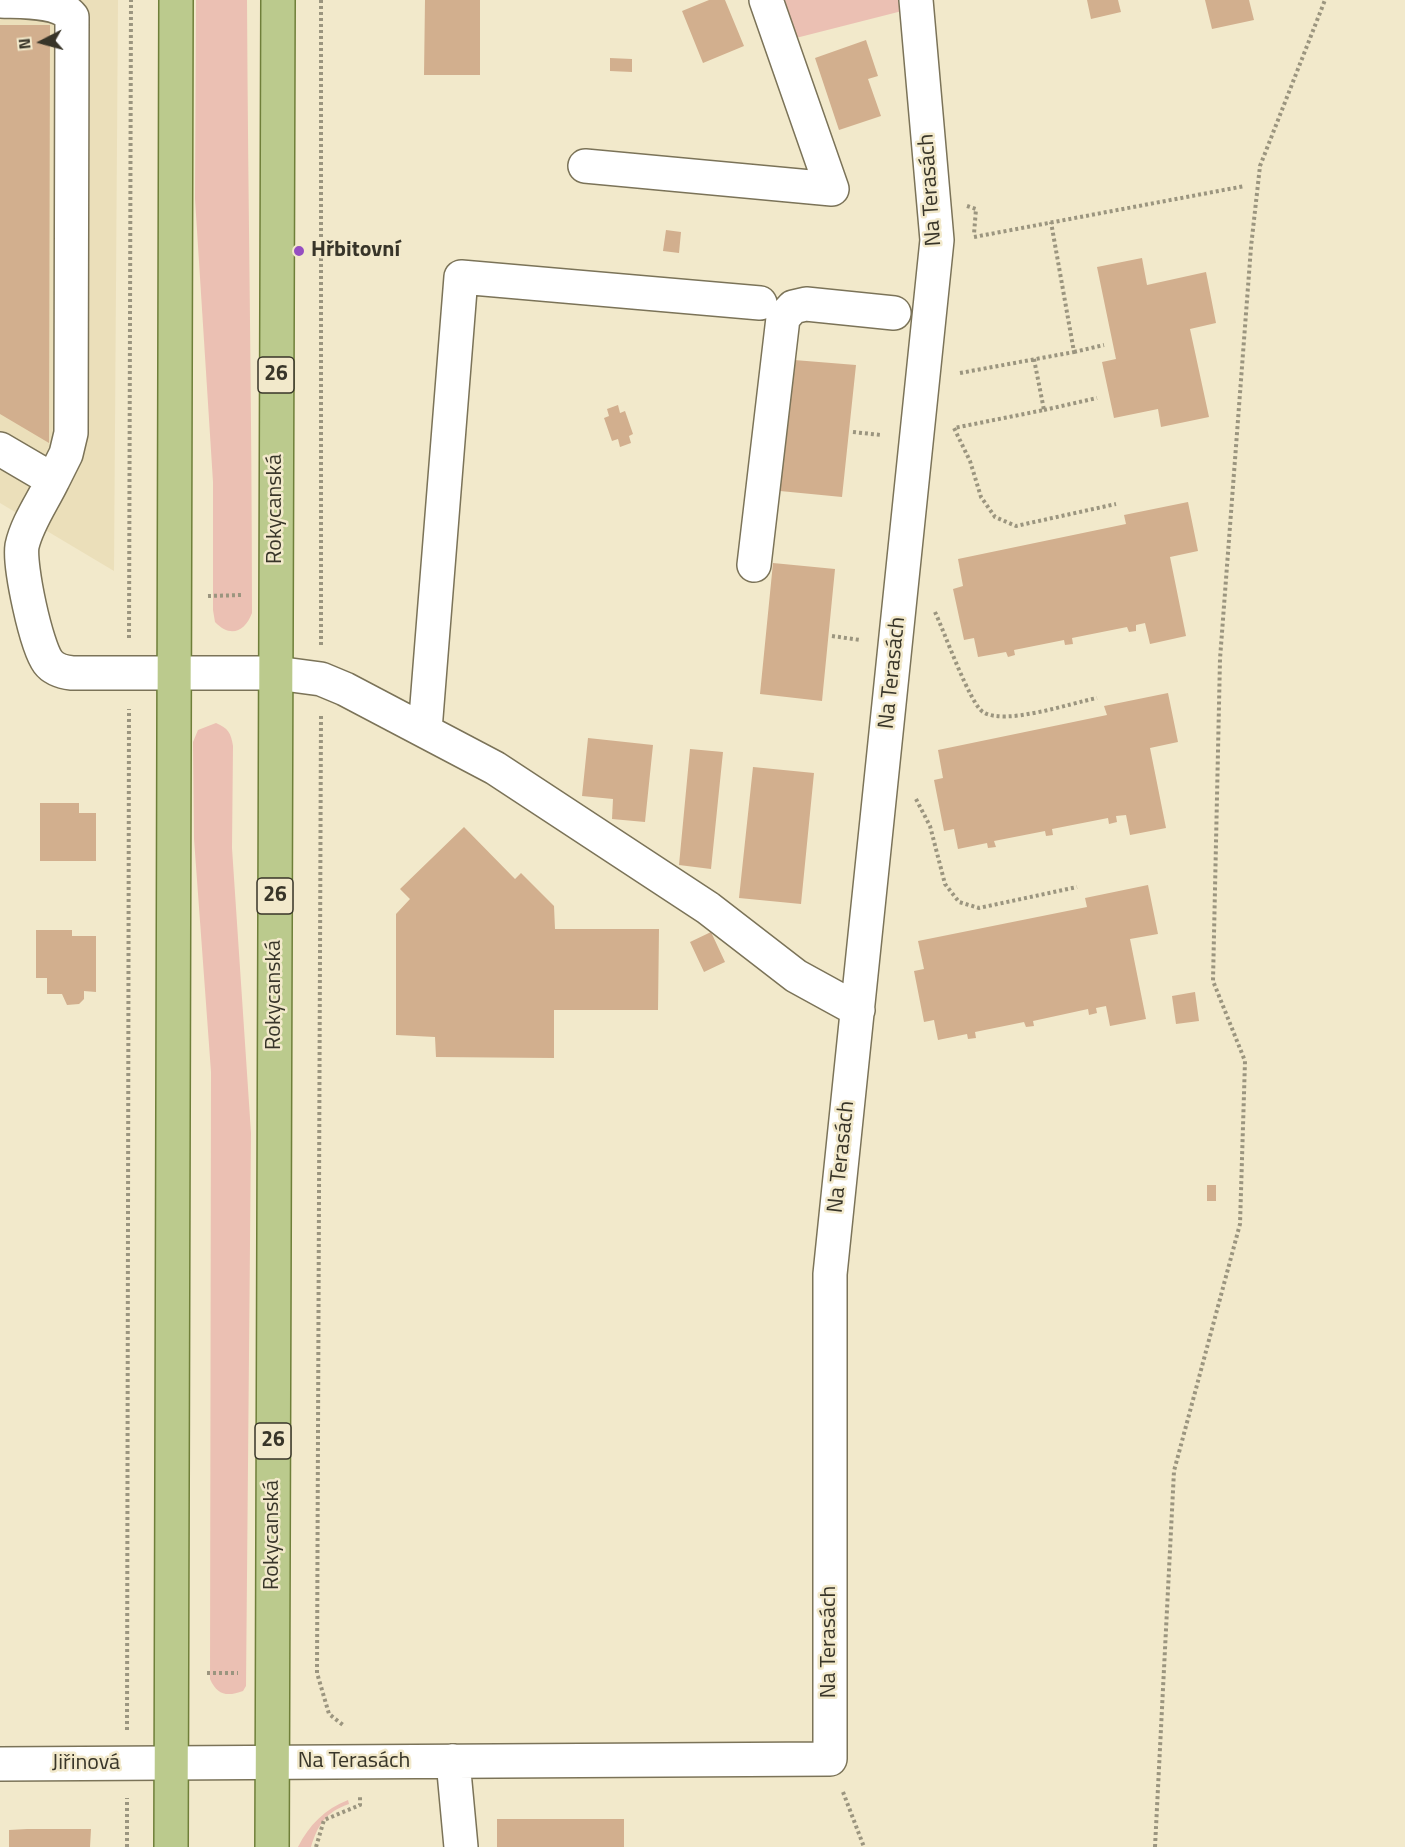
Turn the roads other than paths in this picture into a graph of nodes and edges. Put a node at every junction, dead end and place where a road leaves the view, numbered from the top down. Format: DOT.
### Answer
graph roads {
  1 [pos="176,0"];
  2 [pos="279,0"];
  3 [pos="766,0"];
  4 [pos="0,1"];
  5 [pos="916,1"];
  6 [pos="585,166"];
  7 [pos="760,303"];
  8 [pos="894,313"];
  9 [pos="0,449"];
  10 [pos="53,480"];
  11 [pos="754,565"];
  12 [pos="276,673"];
  13 [pos="174,674"];
  14 [pos="425,730"];
  15 [pos="858,1010"];
  16 [pos="453,1761"];
  17 [pos="273,1762"];
  18 [pos="171,1763"];
  19 [pos="0,1764"];
  20 [pos="171,1847"];
  21 [pos="272,1847"];
  22 [pos="460,1847"];
  1 -- 13 [label="main road"];
  2 -- 12 [label="main road, Rokycanská / 26"];
  3 -- 6 [label="street"];
  4 -- 10 [label="street"];
  5 -- 15 [label="street, Na Terasách"];
  7 -- 14 [label="street"];
  8 -- 11 [label="street"];
  9 -- 10 [label="street"];
  10 -- 13 [label="street"];
  12 -- 13 [label="street"];
  12 -- 14 [label="street"];
  12 -- 17 [label="main road, Rokycanská / 26"];
  13 -- 18 [label="main road"];
  14 -- 15 [label="street"];
  15 -- 16 [label="street, Na Terasách"];
  16 -- 17 [label="street, Na Terasách"];
  16 -- 22 [label="street"];
  17 -- 18 [label="street, Na Terasách"];
  17 -- 21 [label="main road, Rokycanská / 26"];
  18 -- 19 [label="street, Jiřinová"];
  18 -- 20 [label="main road"];
}
